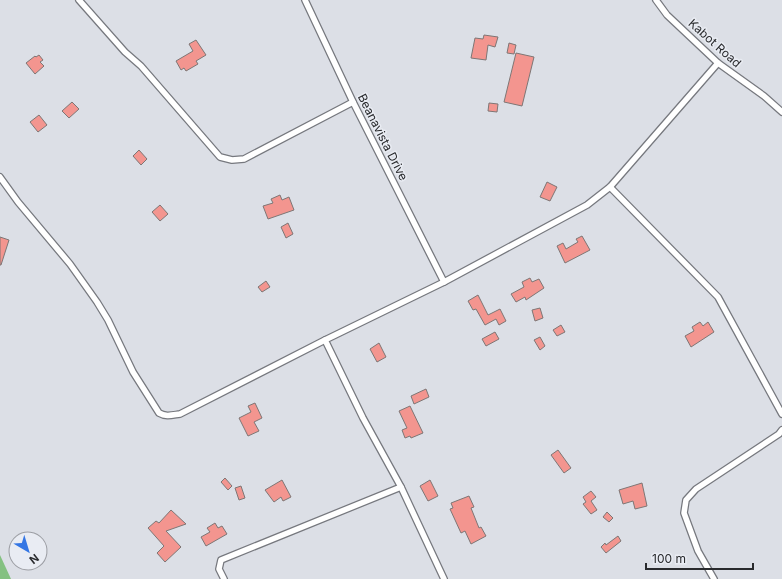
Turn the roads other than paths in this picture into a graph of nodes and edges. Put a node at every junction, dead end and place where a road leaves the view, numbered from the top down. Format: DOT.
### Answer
graph roads {
  1 [pos="78,0"];
  2 [pos="305,0"];
  3 [pos="656,0"];
  4 [pos="718,63"];
  5 [pos="353,102"];
  6 [pos="782,112"];
  7 [pos="0,177"];
  8 [pos="610,187"];
  9 [pos="444,282"];
  10 [pos="325,340"];
  11 [pos="782,414"];
  12 [pos="782,430"];
  13 [pos="401,487"];
  14 [pos="224,579"];
  15 [pos="444,579"];
  16 [pos="714,579"];
  1 -- 5 [label="street"];
  2 -- 5 [label="street, Beanavista Drive"];
  3 -- 4 [label="street, Kabot Road"];
  4 -- 6 [label="street, Kabot Road"];
  4 -- 8 [label="street"];
  5 -- 9 [label="street, Beanavista Drive"];
  7 -- 10 [label="street"];
  8 -- 9 [label="street"];
  8 -- 11 [label="street"];
  9 -- 10 [label="street"];
  10 -- 13 [label="street"];
  12 -- 16 [label="street"];
  13 -- 14 [label="street"];
  13 -- 15 [label="street"];
}
